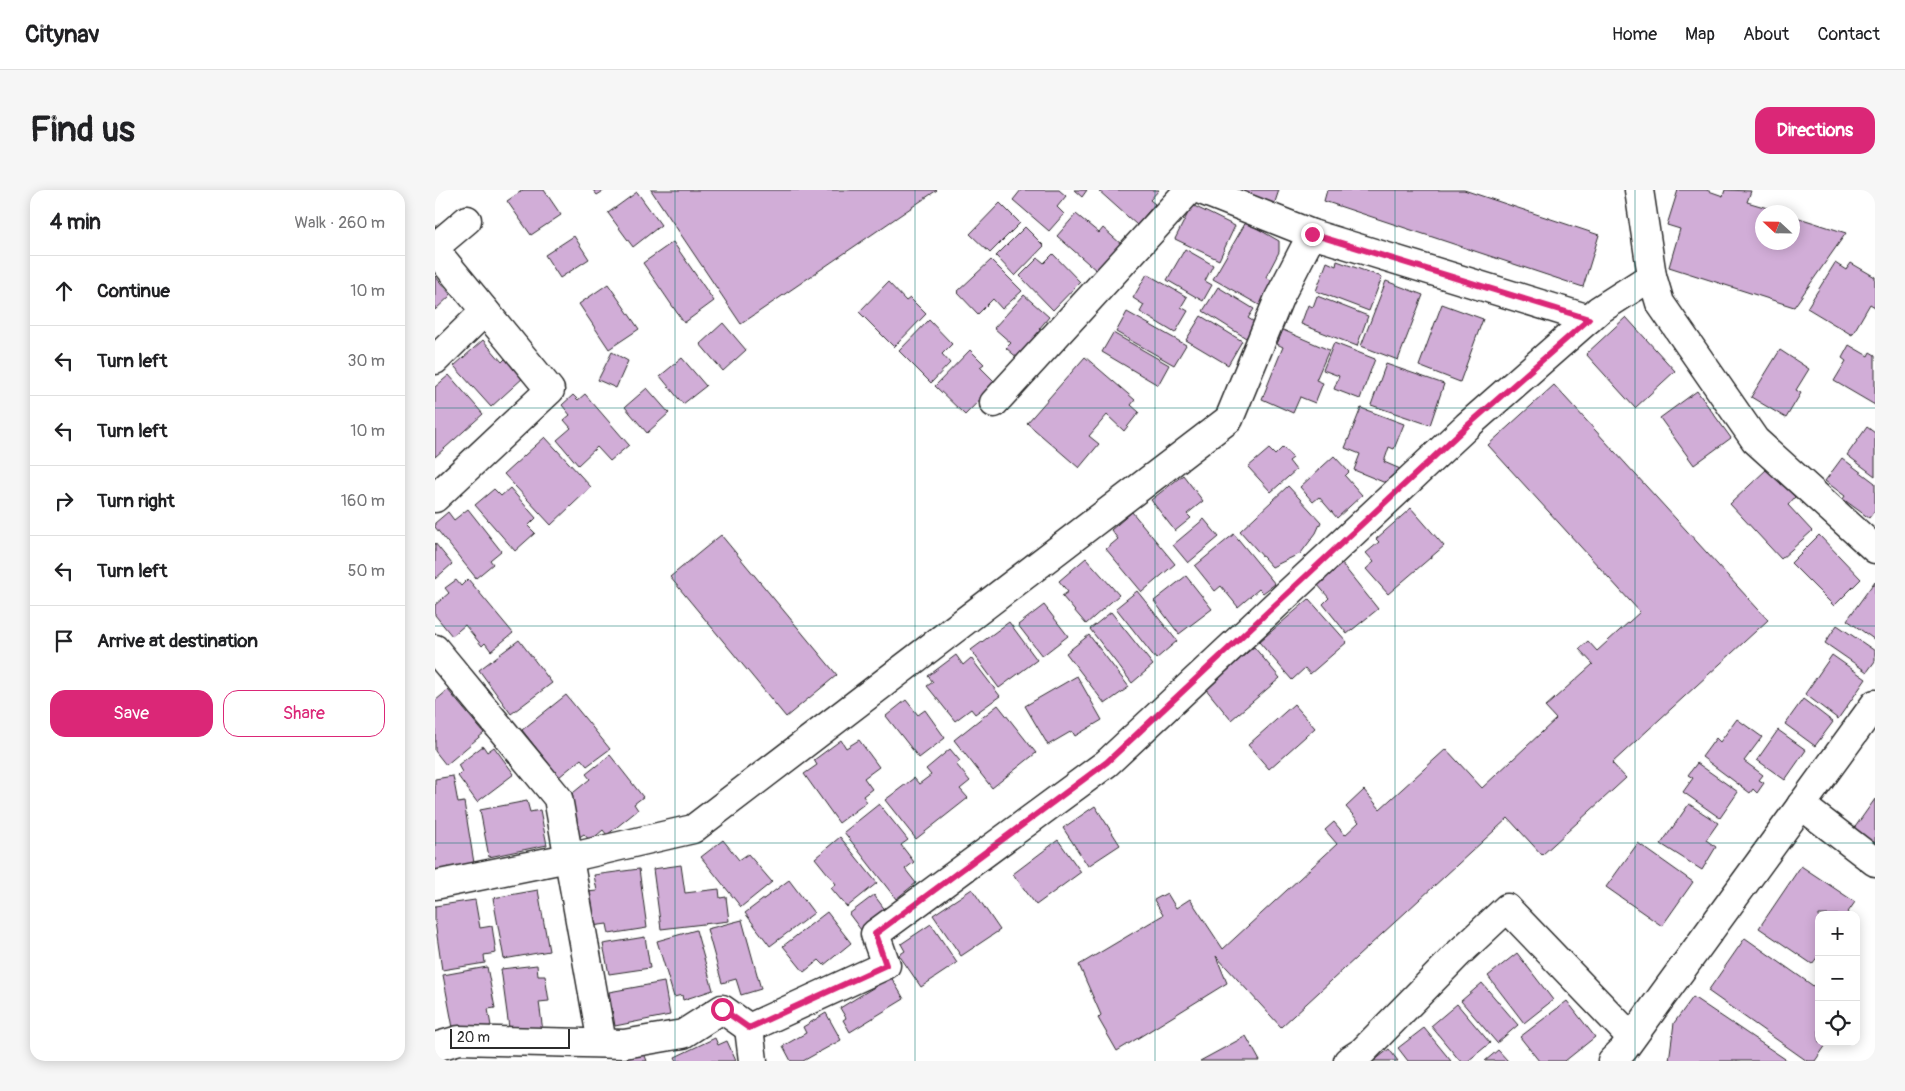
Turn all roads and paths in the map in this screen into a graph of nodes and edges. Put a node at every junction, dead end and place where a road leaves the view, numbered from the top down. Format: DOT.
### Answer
graph roads {
  1 [pos="1189,190"];
  2 [pos="1201,190"];
  3 [pos="1639,190"];
  4 [pos="467,220"];
  5 [pos="1312,234"];
  6 [pos="435,248"];
  7 [pos="1652,276"];
  8 [pos="485,311"];
  9 [pos="1589,319"];
  10 [pos="435,360"];
  11 [pos="994,403"];
  12 [pos="435,498"];
  13 [pos="1875,549"];
  14 [pos="435,649"];
  15 [pos="1875,704"];
  16 [pos="1801,805"];
  17 [pos="569,858"];
  18 [pos="1875,862"];
  19 [pos="435,885"];
  20 [pos="749,1028"];
  21 [pos="1631,1037"];
  22 [pos="602,1043"];
  23 [pos="435,1047"];
  24 [pos="753,1061"];
  25 [pos="1348,1061"];
  26 [pos="1612,1061"];
  1 -- 11 [label="street"];
  2 -- 5 [label="street"];
  3 -- 7 [label="street"];
  4 -- 6 [label="street"];
  5 -- 9 [label="street"];
  5 -- 17 [label="street"];
  6 -- 8 [label="street"];
  7 -- 9 [label="street"];
  7 -- 13 [label="street"];
  8 -- 10 [label="street"];
  8 -- 12 [label="street"];
  9 -- 20 [label="street"];
  14 -- 17 [label="street"];
  15 -- 16 [label="street"];
  16 -- 18 [label="street"];
  16 -- 21 [label="street"];
  17 -- 19 [label="street"];
  17 -- 22 [label="street"];
  20 -- 22 [label="street"];
  20 -- 24 [label="street"];
  21 -- 25 [label="street"];
  21 -- 26 [label="street"];
  22 -- 23 [label="street"];
}
